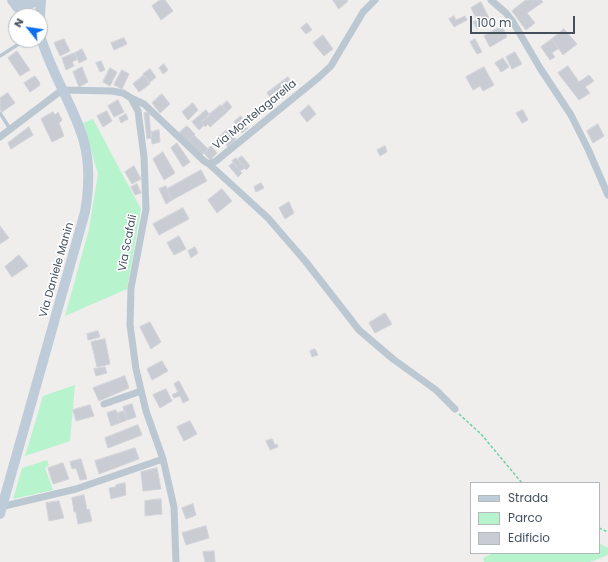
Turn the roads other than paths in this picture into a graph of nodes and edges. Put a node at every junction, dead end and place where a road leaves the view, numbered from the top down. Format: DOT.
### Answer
graph roads {
  1 [pos="13,0"];
  2 [pos="40,0"];
  3 [pos="375,0"];
  4 [pos="491,0"];
  5 [pos="19,8"];
  6 [pos="12,48"];
  7 [pos="45,48"];
  8 [pos="0,56"];
  9 [pos="62,90"];
  10 [pos="131,98"];
  11 [pos="0,113"];
  12 [pos="11,129"];
  13 [pos="0,137"];
  14 [pos="209,164"];
  15 [pos="608,195"];
  16 [pos="141,390"];
  17 [pos="104,404"];
  18 [pos="455,409"];
  19 [pos="163,459"];
  20 [pos="1,509"];
  21 [pos="176,562"];
  1 -- 2 [label="main road"];
  1 -- 5 [label="main road"];
  3 -- 14 [label="street, Via Montelagarella"];
  4 -- 15 [label="street"];
  6 -- 8 [label="lane"];
  7 -- 9 [label="main road, Via Daniele Manin"];
  9 -- 10 [label="street"];
  9 -- 12 [label="street"];
  9 -- 20 [label="main road, Via Daniele Manin"];
  10 -- 14 [label="street, Via Montelagarella"];
  10 -- 16 [label="street, Via Scafali"];
  11 -- 12 [label="lane"];
  12 -- 13 [label="street"];
  14 -- 18 [label="street"];
  16 -- 17 [label="street"];
  16 -- 19 [label="street, Via Scafali"];
  19 -- 20 [label="street"];
  19 -- 21 [label="street, Via Scafali"];
}
